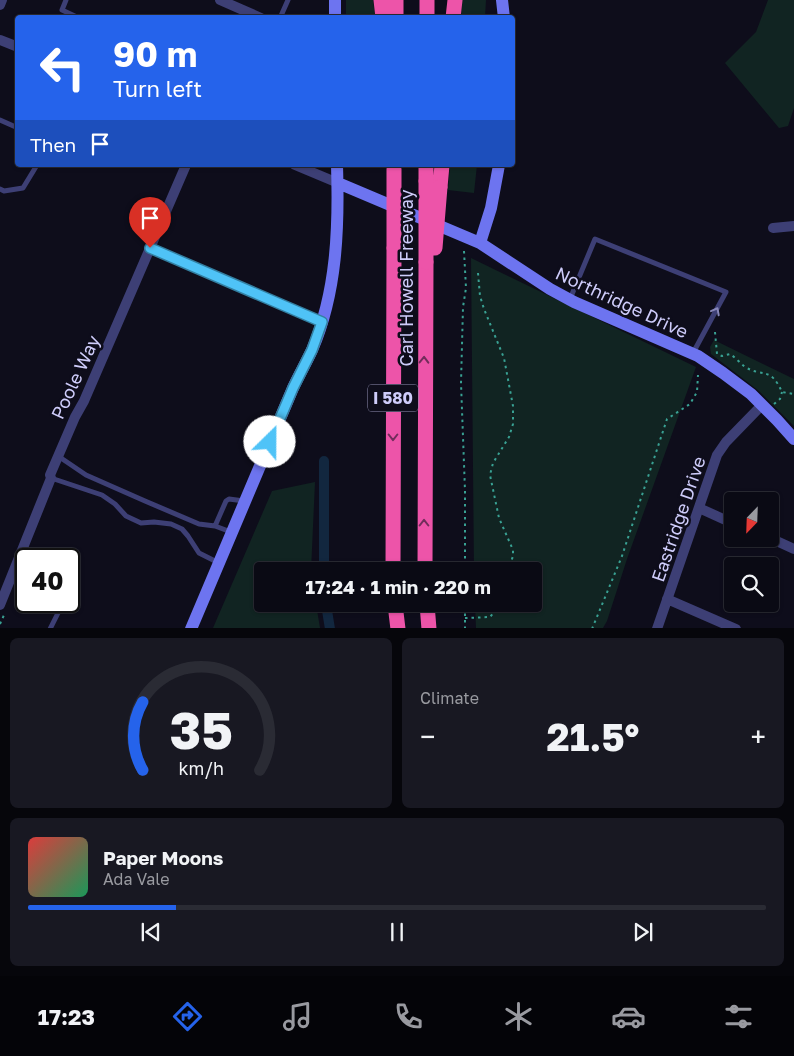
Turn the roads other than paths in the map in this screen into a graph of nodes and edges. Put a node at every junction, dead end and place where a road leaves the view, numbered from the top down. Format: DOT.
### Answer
graph roads {
  1 [pos="2,0"];
  2 [pos="66,0"];
  3 [pos="220,0"];
  4 [pos="288,0"];
  5 [pos="335,0"];
  6 [pos="381,0"];
  7 [pos="396,0"];
  8 [pos="428,0"];
  9 [pos="455,0"];
  10 [pos="502,0"];
  11 [pos="0,5"];
  12 [pos="73,15"];
  13 [pos="254,15"];
  14 [pos="281,15"];
  15 [pos="335,15"];
  16 [pos="383,15"];
  17 [pos="396,15"];
  18 [pos="427,15"];
  19 [pos="453,15"];
  20 [pos="504,15"];
  21 [pos="0,40"];
  22 [pos="15,46"];
  23 [pos="0,120"];
  24 [pos="15,127"];
  25 [pos="36,167"];
  26 [pos="185,167"];
  27 [pos="300,167"];
  28 [pos="337,167"];
  29 [pos="394,167"];
  30 [pos="427,167"];
  31 [pos="441,167"];
  32 [pos="499,167"];
  33 [pos="338,183"];
  34 [pos="433,184"];
  35 [pos="0,189"];
  36 [pos="794,226"];
  37 [pos="773,228"];
  38 [pos="480,243"];
  39 [pos="150,248"];
  40 [pos="569,300"];
  41 [pos="322,322"];
  42 [pos="693,354"];
  43 [pos="762,405"];
  44 [pos="794,439"];
  45 [pos="58,456"];
  46 [pos="51,478"];
  47 [pos="244,502"];
  48 [pos="699,508"];
  49 [pos="724,519"];
  50 [pos="214,526"];
  51 [pos="232,532"];
  52 [pos="779,542"];
  53 [pos="24,548"];
  54 [pos="794,548"];
  55 [pos="394,562"];
  56 [pos="425,562"];
  57 [pos="219,563"];
  58 [pos="15,569"];
  59 [pos="667,599"];
  60 [pos="0,605"];
  61 [pos="397,612"];
  62 [pos="428,612"];
  63 [pos="58,613"];
  64 [pos="50,628"];
  65 [pos="190,628"];
  66 [pos="398,628"];
  67 [pos="429,628"];
  68 [pos="657,628"];
  69 [pos="736,628"];
  1 -- 11 [label="street"];
  2 -- 12 [label="lane"];
  3 -- 13 [label="street"];
  4 -- 14 [label="lane"];
  5 -- 15 [label="street"];
  6 -- 16 [label="highway"];
  7 -- 17 [label="highway"];
  8 -- 18 [label="highway"];
  9 -- 19 [label="highway"];
  10 -- 20 [label="street"];
  21 -- 22 [label="street"];
  23 -- 24 [label="lane"];
  25 -- 35 [label="lane"];
  26 -- 39 [label="street, Poole Way"];
  27 -- 33 [label="street"];
  28 -- 33 [label="street"];
  29 -- 55 [label="highway, Carl Howell Freeway / I 580, one-way, bridge"];
  30 -- 34 [label="highway, Carl Howell Freeway"];
  31 -- 34 [label="highway"];
  32 -- 38 [label="street"];
  33 -- 38 [label="street, Northridge Drive"];
  33 -- 41 [label="street"];
  56 -- 34 [label="highway, Carl Howell Freeway / I 580, one-way, bridge"];
  36 -- 37 [label="street"];
  38 -- 40 [label="street, Northridge Drive"];
  39 -- 41 [label="lane"];
  39 -- 45 [label="street, Poole Way"];
  40 -- 42 [label="street, Northridge Drive"];
  42 -- 40 [label="lane, one-way"];
  41 -- 47 [label="street"];
  42 -- 43 [label="street, Northridge Drive"];
  43 -- 44 [label="street, Northridge Drive"];
  43 -- 48 [label="street, Eastridge Drive"];
  45 -- 46 [label="street, Poole Way"];
  45 -- 50 [label="lane"];
  46 -- 53 [label="street, Poole Way"];
  46 -- 57 [label="lane"];
  47 -- 50 [label="lane"];
  47 -- 51 [label="street"];
  48 -- 49 [label="street"];
  48 -- 59 [label="street, Eastridge Drive"];
  50 -- 51 [label="lane"];
  51 -- 57 [label="street"];
  52 -- 54 [label="street"];
  57 -- 65 [label="street"];
  58 -- 60 [label="street, Poole Way"];
  59 -- 68 [label="street, Eastridge Drive"];
  59 -- 69 [label="street"];
  61 -- 66 [label="highway"];
  62 -- 67 [label="highway"];
  63 -- 64 [label="lane"];
}
